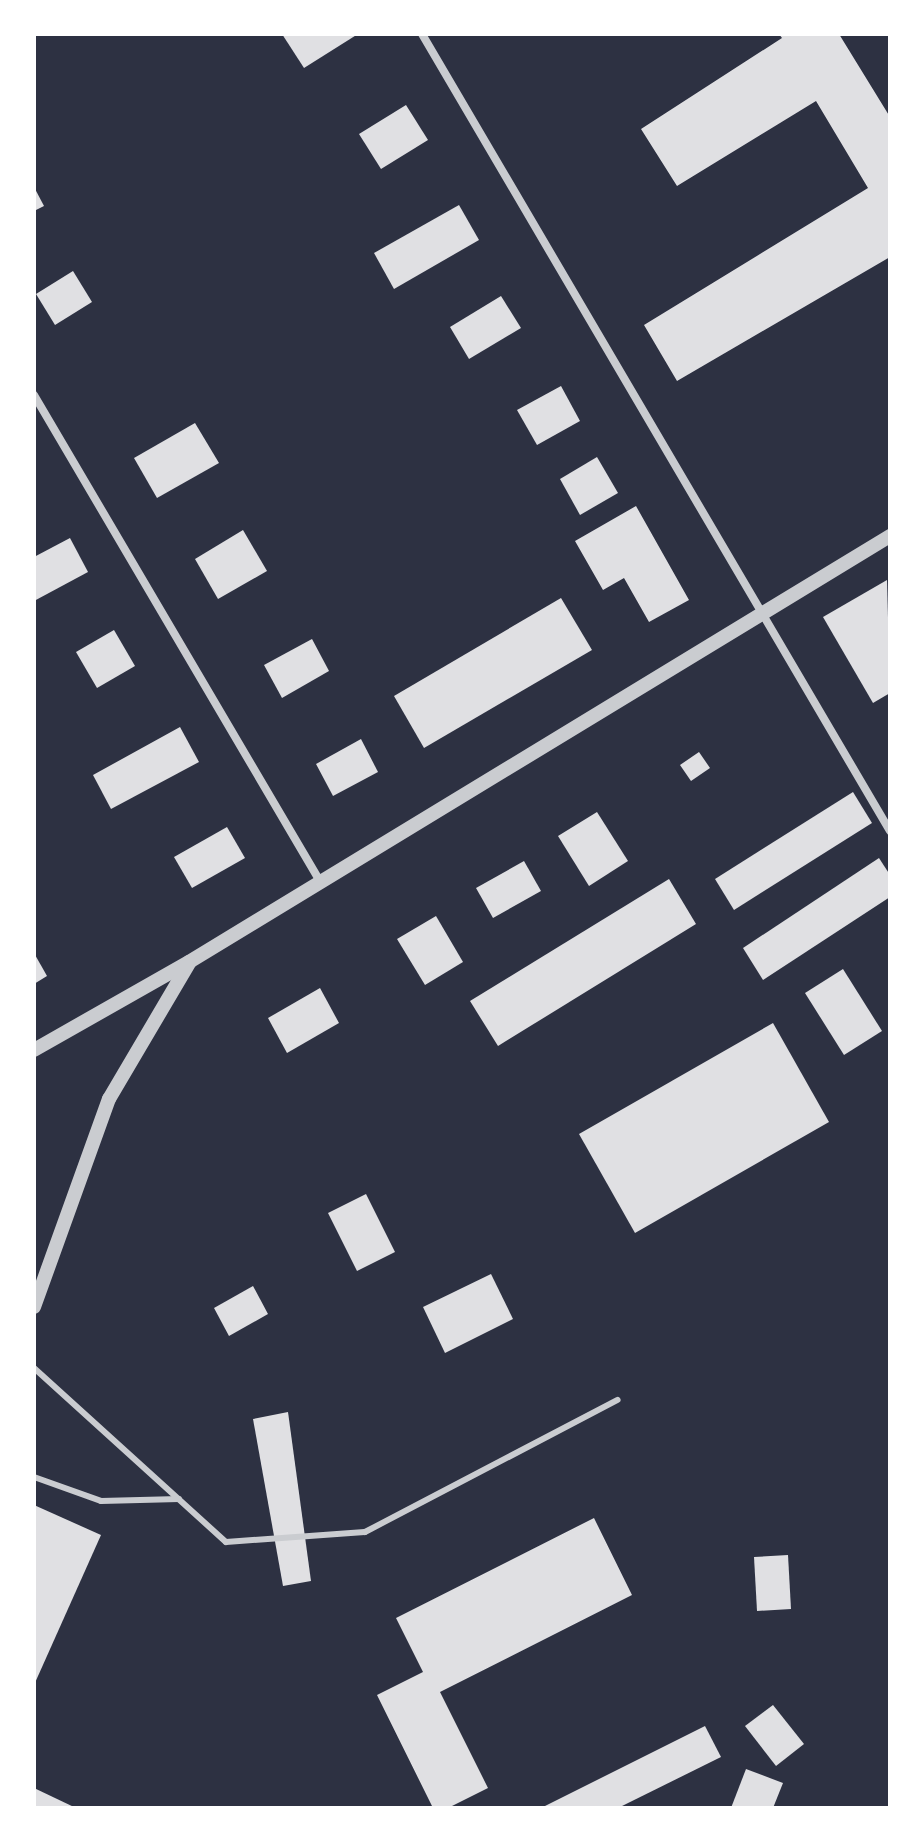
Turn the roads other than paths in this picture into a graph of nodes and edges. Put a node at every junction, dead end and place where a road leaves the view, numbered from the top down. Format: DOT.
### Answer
graph roads {
  1 [pos="422,34"];
  2 [pos="34,395"];
  3 [pos="890,536"];
  4 [pos="761,614"];
  5 [pos="890,831"];
  6 [pos="321,883"];
  7 [pos="189,962"];
  8 [pos="34,1050"];
  9 [pos="34,1307"];
  10 [pos="34,1368"];
  11 [pos="618,1400"];
  12 [pos="34,1477"];
  13 [pos="179,1499"];
  1 -- 4 [label="street"];
  2 -- 6 [label="street"];
  3 -- 4 [label="street"];
  4 -- 5 [label="street"];
  4 -- 6 [label="street"];
  6 -- 7 [label="street"];
  7 -- 8 [label="street"];
  7 -- 9 [label="street"];
  10 -- 13 [label="lane"];
  11 -- 13 [label="lane"];
  12 -- 13 [label="lane"];
}
